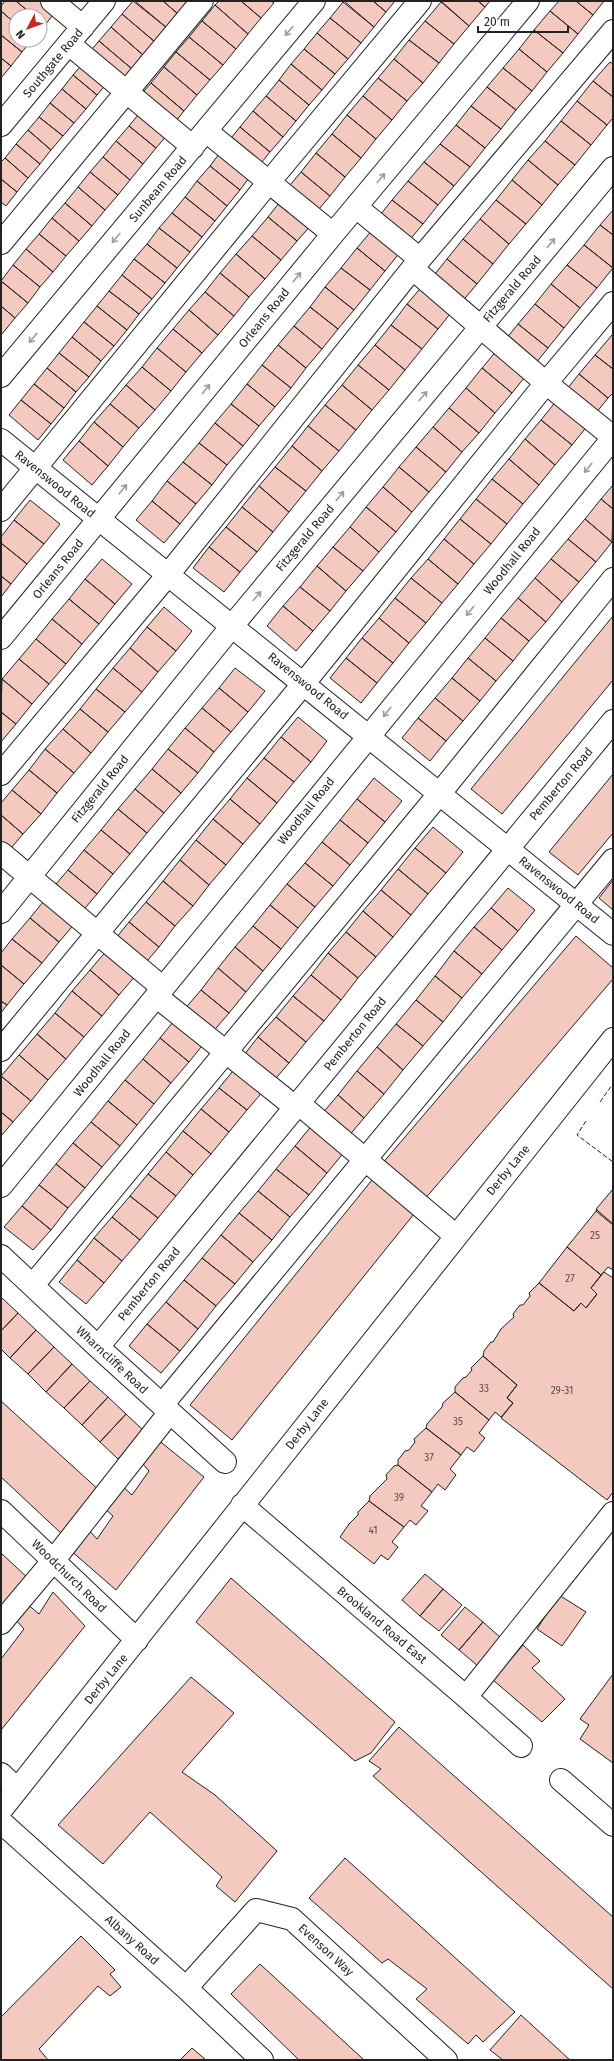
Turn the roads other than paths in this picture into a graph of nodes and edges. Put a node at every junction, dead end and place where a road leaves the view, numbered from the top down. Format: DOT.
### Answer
graph roads {
  1 [pos="52,1"];
  2 [pos="104,1"];
  3 [pos="202,1"];
  4 [pos="314,1"];
  5 [pos="420,1"];
  6 [pos="528,1"];
  7 [pos="83,28"];
  8 [pos="613,31"];
  9 [pos="69,44"];
  10 [pos="126,92"];
  11 [pos="1,125"];
  12 [pos="200,139"];
  13 [pos="613,168"];
  14 [pos="269,182"];
  15 [pos="356,207"];
  16 [pos="333,234"];
  17 [pos="1,243"];
  18 [pos="416,264"];
  19 [pos="613,303"];
  20 [pos="481,327"];
  21 [pos="1,376"];
  22 [pos="546,383"];
  23 [pos="613,438"];
  24 [pos="1,440"];
  25 [pos="36,468"];
  26 [pos="1,510"];
  27 [pos="98,519"];
  28 [pos="167,576"];
  29 [pos="613,579"];
  30 [pos="232,626"];
  31 [pos="1,638"];
  32 [pos="304,683"];
  33 [pos="613,721"];
  34 [pos="368,735"];
  35 [pos="1,774"];
  36 [pos="440,793"];
  37 [pos="508,848"];
  38 [pos="1,853"];
  39 [pos="613,860"];
  40 [pos="30,877"];
  41 [pos="577,904"];
  42 [pos="1,912"];
  43 [pos="98,933"];
  44 [pos="613,934"];
  45 [pos="159,992"];
  46 [pos="613,1039"];
  47 [pos="1,1050"];
  48 [pos="226,1051"];
  49 [pos="297,1105"];
  50 [pos="365,1159"];
  51 [pos="1,1186"];
  52 [pos="456,1236"];
  53 [pos="1,1256"];
  54 [pos="33,1285"];
  55 [pos="98,1347"];
  56 [pos="166,1408"];
  57 [pos="223,1460"];
  58 [pos="242,1505"];
  59 [pos="1,1511"];
  60 [pos="613,1513"];
  61 [pos="53,1561"];
  62 [pos="1,1623"];
  63 [pos="137,1640"];
  64 [pos="466,1697"];
  65 [pos="521,1746"];
  66 [pos="561,1780"];
  67 [pos="9,1782"];
  68 [pos="1,1810"];
  69 [pos="1,1822"];
  70 [pos="613,1825"];
  71 [pos="186,1988"];
  72 [pos="262,2060"];
  73 [pos="446,2060"];
  1 -- 7 [label="street"];
  2 -- 7 [label="street, Southgate Road"];
  3 -- 10 [label="street"];
  4 -- 12 [label="street, Sunbeam Road, one-way"];
  5 -- 14 [label="street"];
  15 -- 6 [label="street, Orleans Road, one-way"];
  7 -- 9 [label="street, Southgate Road"];
  8 -- 18 [label="street"];
  9 -- 10 [label="street"];
  9 -- 11 [label="street, Southgate Road"];
  10 -- 12 [label="street"];
  10 -- 17 [label="street"];
  12 -- 14 [label="street"];
  12 -- 21 [label="street, Sunbeam Road, one-way"];
  20 -- 13 [label="street, Fitzgerald Road, one-way"];
  14 -- 16 [label="street"];
  14 -- 25 [label="street"];
  15 -- 16 [label="street, Orleans Road"];
  15 -- 18 [label="street"];
  27 -- 16 [label="street, Orleans Road, one-way"];
  18 -- 20 [label="street"];
  18 -- 28 [label="street"];
  19 -- 22 [label="street"];
  20 -- 22 [label="street"];
  30 -- 20 [label="street, Fitzgerald Road, one-way"];
  22 -- 23 [label="street"];
  22 -- 32 [label="street"];
  23 -- 34 [label="street, Woodhall Road, one-way"];
  24 -- 25 [label="street, Ravenswood Road"];
  25 -- 26 [label="street"];
  25 -- 27 [label="street, Ravenswood Road"];
  27 -- 28 [label="street, Ravenswood Road"];
  27 -- 31 [label="street, Orleans Road"];
  28 -- 30 [label="street, Ravenswood Road"];
  28 -- 35 [label="street"];
  29 -- 36 [label="street"];
  30 -- 32 [label="street, Ravenswood Road"];
  30 -- 40 [label="street, Fitzgerald Road"];
  32 -- 34 [label="street, Ravenswood Road"];
  32 -- 43 [label="street"];
  33 -- 37 [label="street, Pemberton Road"];
  34 -- 36 [label="street, Ravenswood Road"];
  34 -- 45 [label="street, Woodhall Road"];
  36 -- 37 [label="street, Ravenswood Road"];
  36 -- 48 [label="street"];
  37 -- 41 [label="street, Ravenswood Road"];
  37 -- 49 [label="street, Pemberton Road"];
  38 -- 40 [label="street"];
  39 -- 41 [label="street"];
  40 -- 42 [label="street, Fitzgerald Road"];
  40 -- 43 [label="street"];
  41 -- 44 [label="street, Ravenswood Road"];
  41 -- 50 [label="street"];
  43 -- 45 [label="street"];
  43 -- 47 [label="street"];
  45 -- 48 [label="street"];
  45 -- 51 [label="street, Woodhall Road"];
  46 -- 52 [label="street, Derby Lane"];
  48 -- 49 [label="street"];
  48 -- 54 [label="street"];
  49 -- 50 [label="street"];
  49 -- 55 [label="street, Pemberton Road"];
  50 -- 52 [label="street"];
  50 -- 56 [label="street"];
  52 -- 58 [label="street, Derby Lane"];
  53 -- 54 [label="street, Wharncliffe Road"];
  54 -- 55 [label="street, Wharncliffe Road"];
  55 -- 56 [label="street, Wharncliffe Road"];
  56 -- 57 [label="street, Wharncliffe Road"];
  56 -- 61 [label="street"];
  58 -- 63 [label="street, Derby Lane"];
  58 -- 64 [label="street, Brookland Road East"];
  59 -- 61 [label="street, Woodchurch Road"];
  60 -- 64 [label="street"];
  61 -- 62 [label="street"];
  61 -- 63 [label="street, Woodchurch Road"];
  63 -- 67 [label="street, Derby Lane"];
  64 -- 65 [label="street, Brookland Road East"];
  66 -- 70 [label="street"];
  67 -- 68 [label="street, Derby Lane"];
  69 -- 71 [label="street, Albany Road"];
  71 -- 72 [label="street, Albany Road"];
  71 -- 73 [label="street, Evenson Way"];
}
